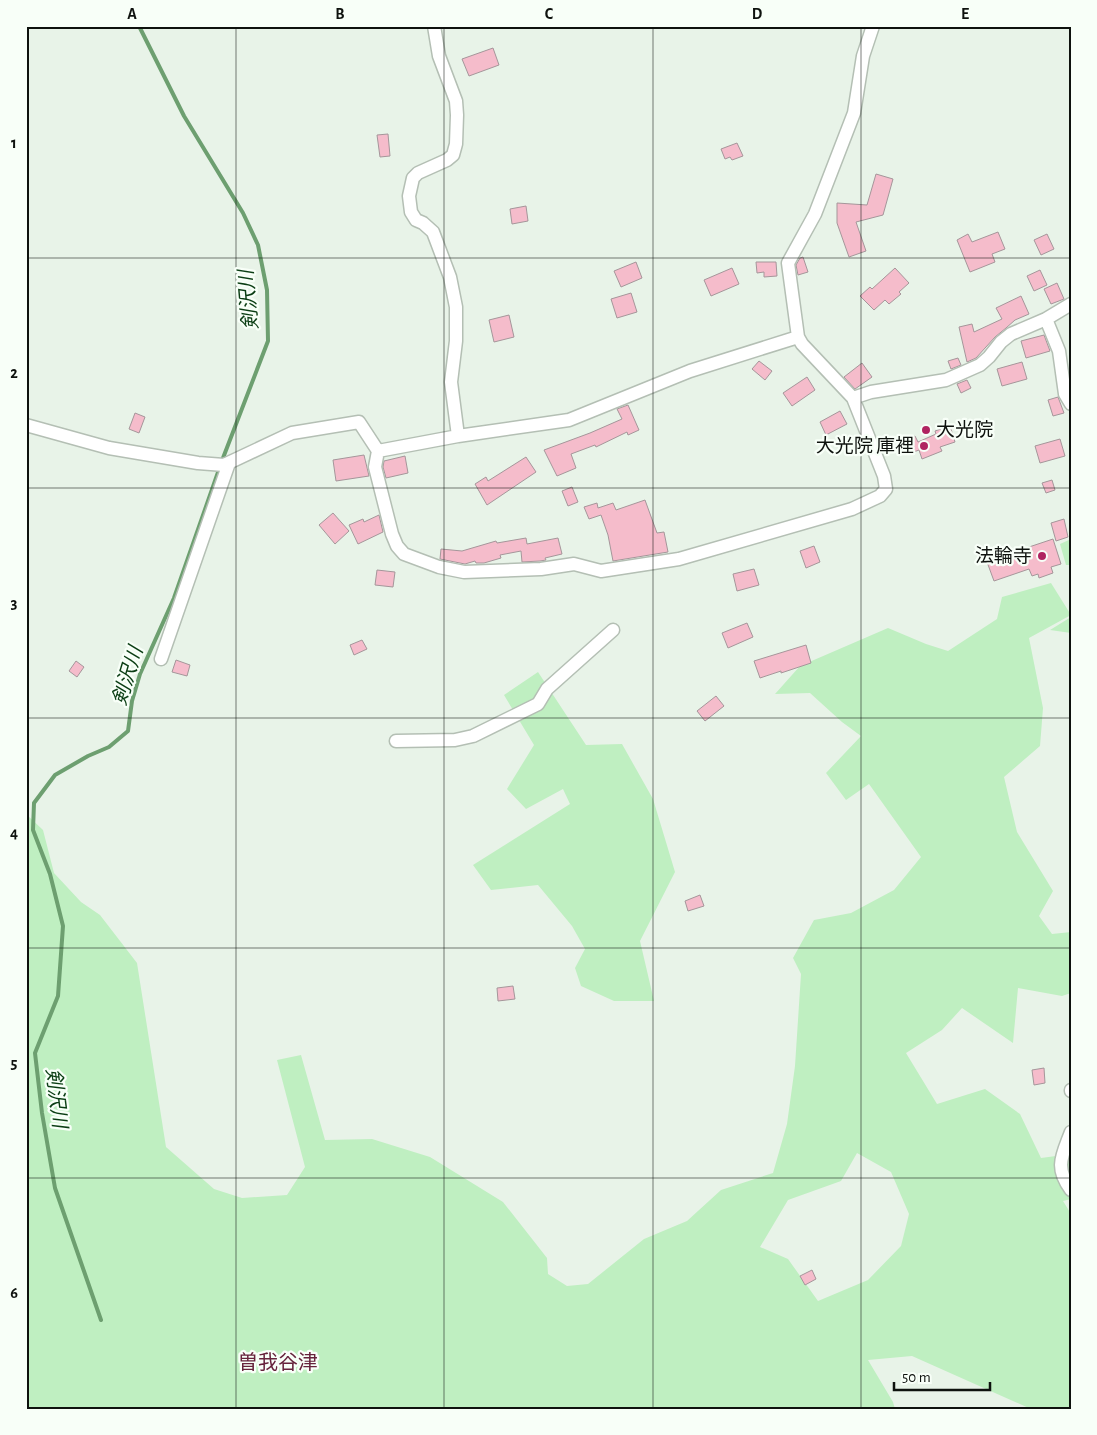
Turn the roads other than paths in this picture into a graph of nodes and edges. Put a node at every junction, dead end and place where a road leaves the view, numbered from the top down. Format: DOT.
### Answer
graph roads {
  1 [pos="434,26"];
  2 [pos="873,26"];
  3 [pos="1071,304"];
  4 [pos="1046,319"];
  5 [pos="798,336"];
  6 [pos="853,398"];
  7 [pos="1071,404"];
  8 [pos="26,426"];
  9 [pos="458,436"];
  10 [pos="378,451"];
  11 [pos="222,464"];
  12 [pos="612,630"];
  13 [pos="161,659"];
  14 [pos="396,740"];
  15 [pos="1071,1132"];
  16 [pos="1071,1190"];
  1 -- 9 [label="street"];
  2 -- 5 [label="street"];
  3 -- 4 [label="street"];
  4 -- 6 [label="street"];
  4 -- 7 [label="street"];
  5 -- 6 [label="street"];
  5 -- 9 [label="street"];
  6 -- 10 [label="street"];
  8 -- 11 [label="street"];
  9 -- 10 [label="street"];
  10 -- 11 [label="street"];
  11 -- 13 [label="street"];
  12 -- 14 [label="street"];
  15 -- 16 [label="street"];
}
